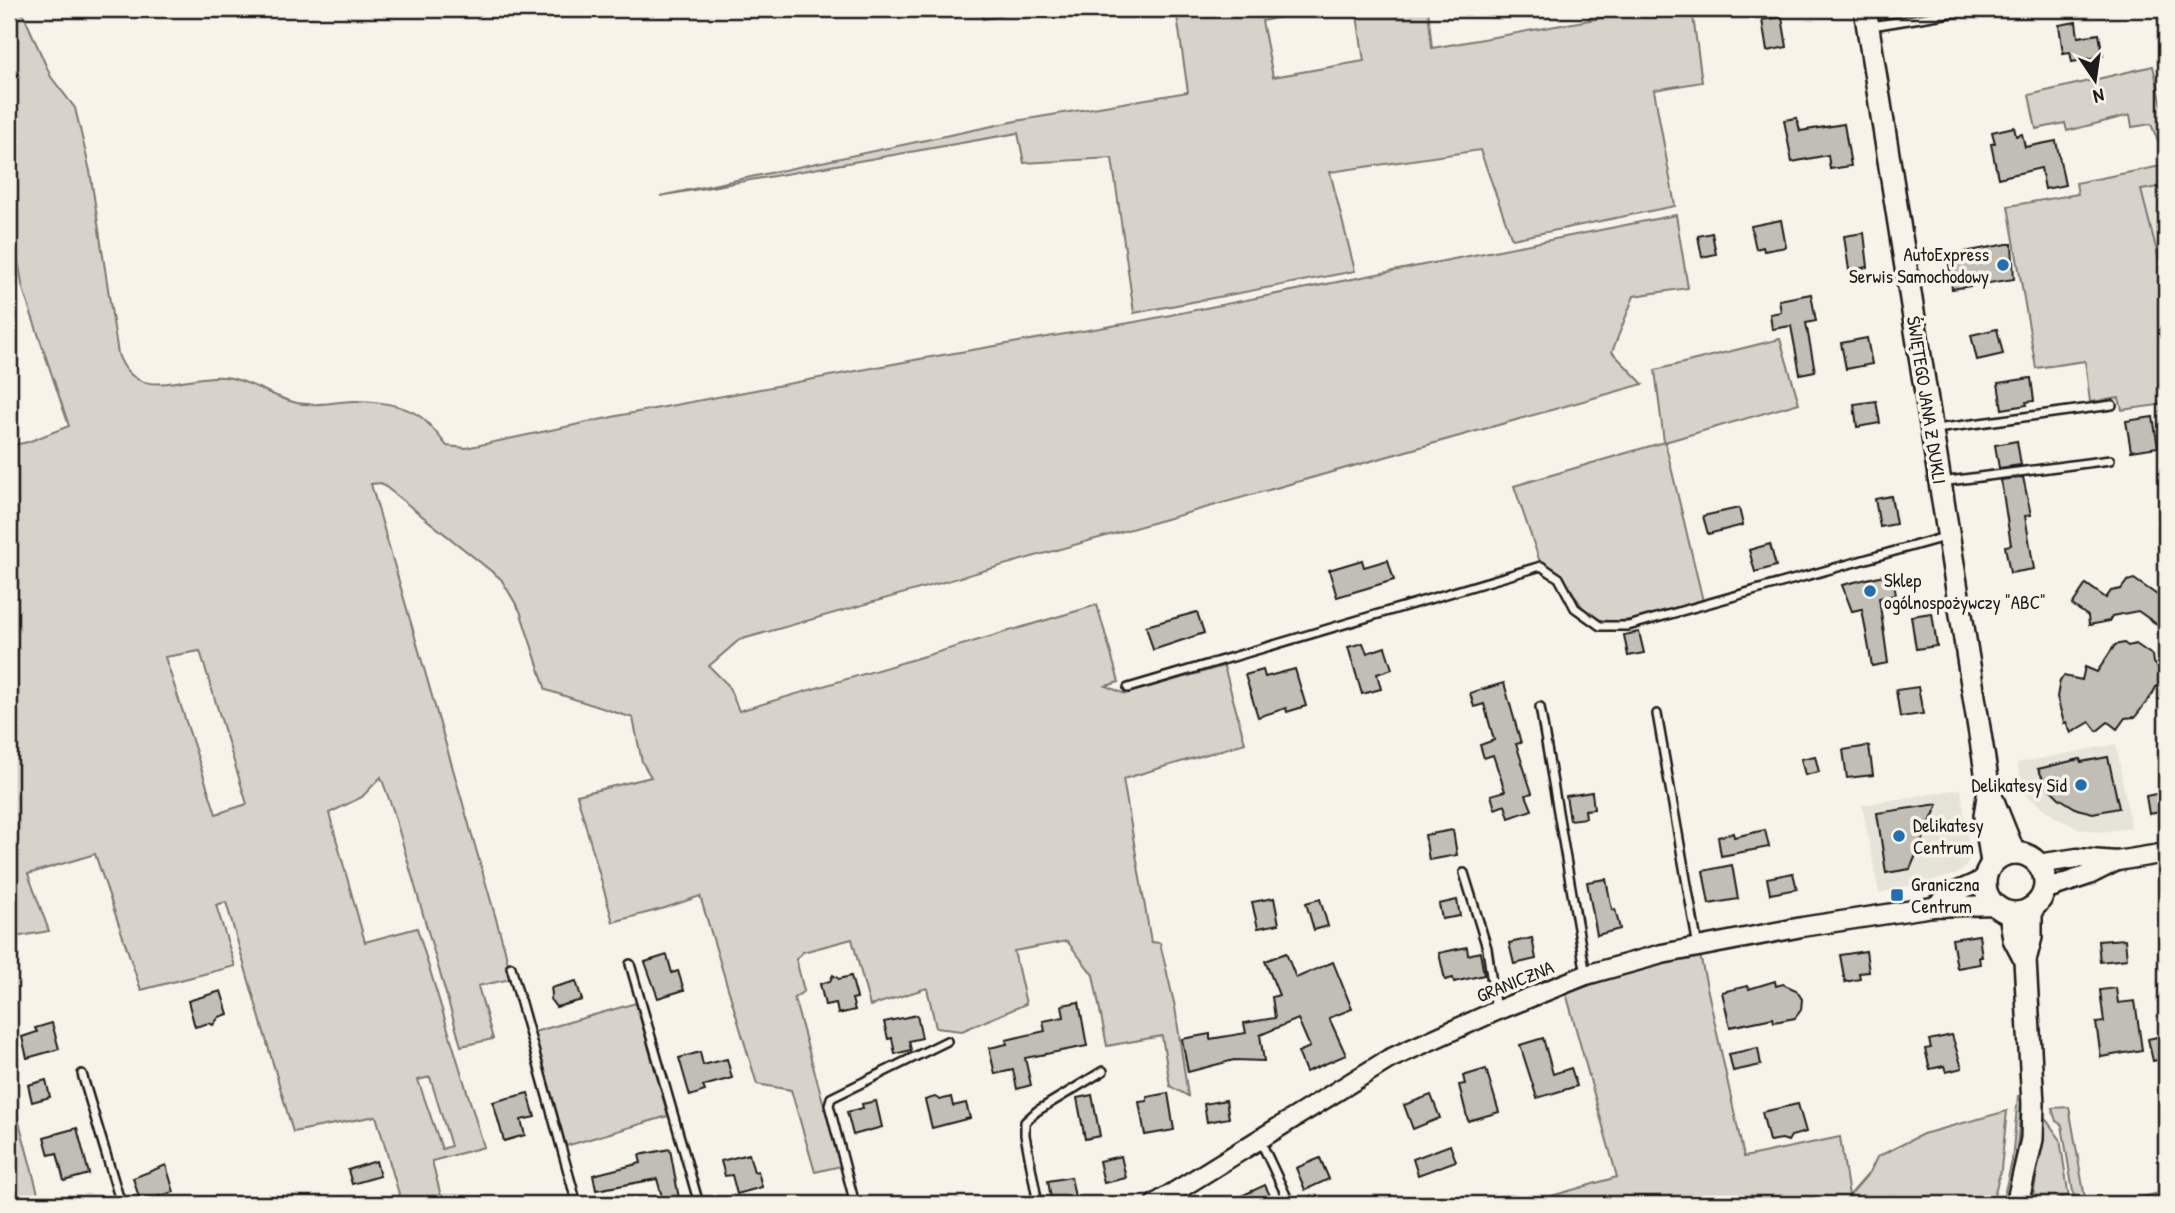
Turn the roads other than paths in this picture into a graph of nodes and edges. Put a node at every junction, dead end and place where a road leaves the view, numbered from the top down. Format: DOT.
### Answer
graph roads {
  1 [pos="1975,9"];
  2 [pos="1866,18"];
  3 [pos="2112,405"];
  4 [pos="1932,430"];
  5 [pos="2110,460"];
  6 [pos="1940,483"];
  7 [pos="1949,536"];
  8 [pos="1128,688"];
  9 [pos="1540,707"];
  10 [pos="1657,714"];
  11 [pos="1989,791"];
  12 [pos="2014,853"];
  13 [pos="2166,853"];
  14 [pos="2117,860"];
  15 [pos="2038,864"];
  16 [pos="1989,871"];
  17 [pos="1464,873"];
  18 [pos="2044,890"];
  19 [pos="1933,907"];
  20 [pos="2031,908"];
  21 [pos="2002,909"];
  22 [pos="1698,947"];
  23 [pos="2025,960"];
  24 [pos="630,964"];
  25 [pos="511,967"];
  26 [pos="1586,975"];
  27 [pos="1496,1011"];
  28 [pos="947,1041"];
  29 [pos="1103,1071"];
  30 [pos="82,1074"];
  31 [pos="1260,1139"];
  32 [pos="121,1204"];
  33 [pos="577,1204"];
  34 [pos="699,1204"];
  35 [pos="855,1204"];
  36 [pos="1038,1204"];
  37 [pos="1155,1204"];
  38 [pos="1290,1204"];
  39 [pos="2017,1204"];
  1 -- 2 [label="lane"];
  2 -- 4 [label="main road, ŚWIĘTEGO JANA Z DUKLI"];
  3 -- 4 [label="lane"];
  4 -- 6 [label="main road, ŚWIĘTEGO JANA Z DUKLI"];
  5 -- 6 [label="lane"];
  6 -- 7 [label="main road, ŚWIĘTEGO JANA Z DUKLI"];
  7 -- 8 [label="lane"];
  7 -- 11 [label="main road, ŚWIĘTEGO JANA Z DUKLI"];
  9 -- 26 [label="lane"];
  10 -- 22 [label="lane"];
  11 -- 12 [label="main road, ŚWIĘTEGO JANA Z DUKLI"];
  11 -- 16 [label="main road, ŚWIĘTEGO JANA Z DUKLI"];
  12 -- 15 [label="main road"];
  12 -- 16 [label="main road"];
  13 -- 14 [label="street"];
  14 -- 15 [label="street"];
  14 -- 18 [label="street"];
  15 -- 18 [label="main road"];
  16 -- 19 [label="street, GRANICZNA"];
  16 -- 21 [label="main road"];
  17 -- 27 [label="lane"];
  18 -- 20 [label="main road"];
  19 -- 21 [label="street, GRANICZNA"];
  19 -- 22 [label="street, GRANICZNA"];
  20 -- 21 [label="main road"];
  20 -- 23 [label="main road"];
  21 -- 23 [label="main road"];
  22 -- 26 [label="street, GRANICZNA"];
  23 -- 39 [label="main road"];
  24 -- 34 [label="lane"];
  25 -- 33 [label="lane"];
  26 -- 27 [label="street, GRANICZNA"];
  27 -- 31 [label="street, GRANICZNA"];
  28 -- 35 [label="lane"];
  29 -- 36 [label="lane"];
  30 -- 32 [label="lane"];
  31 -- 37 [label="street, GRANICZNA"];
  31 -- 38 [label="lane"];
}
